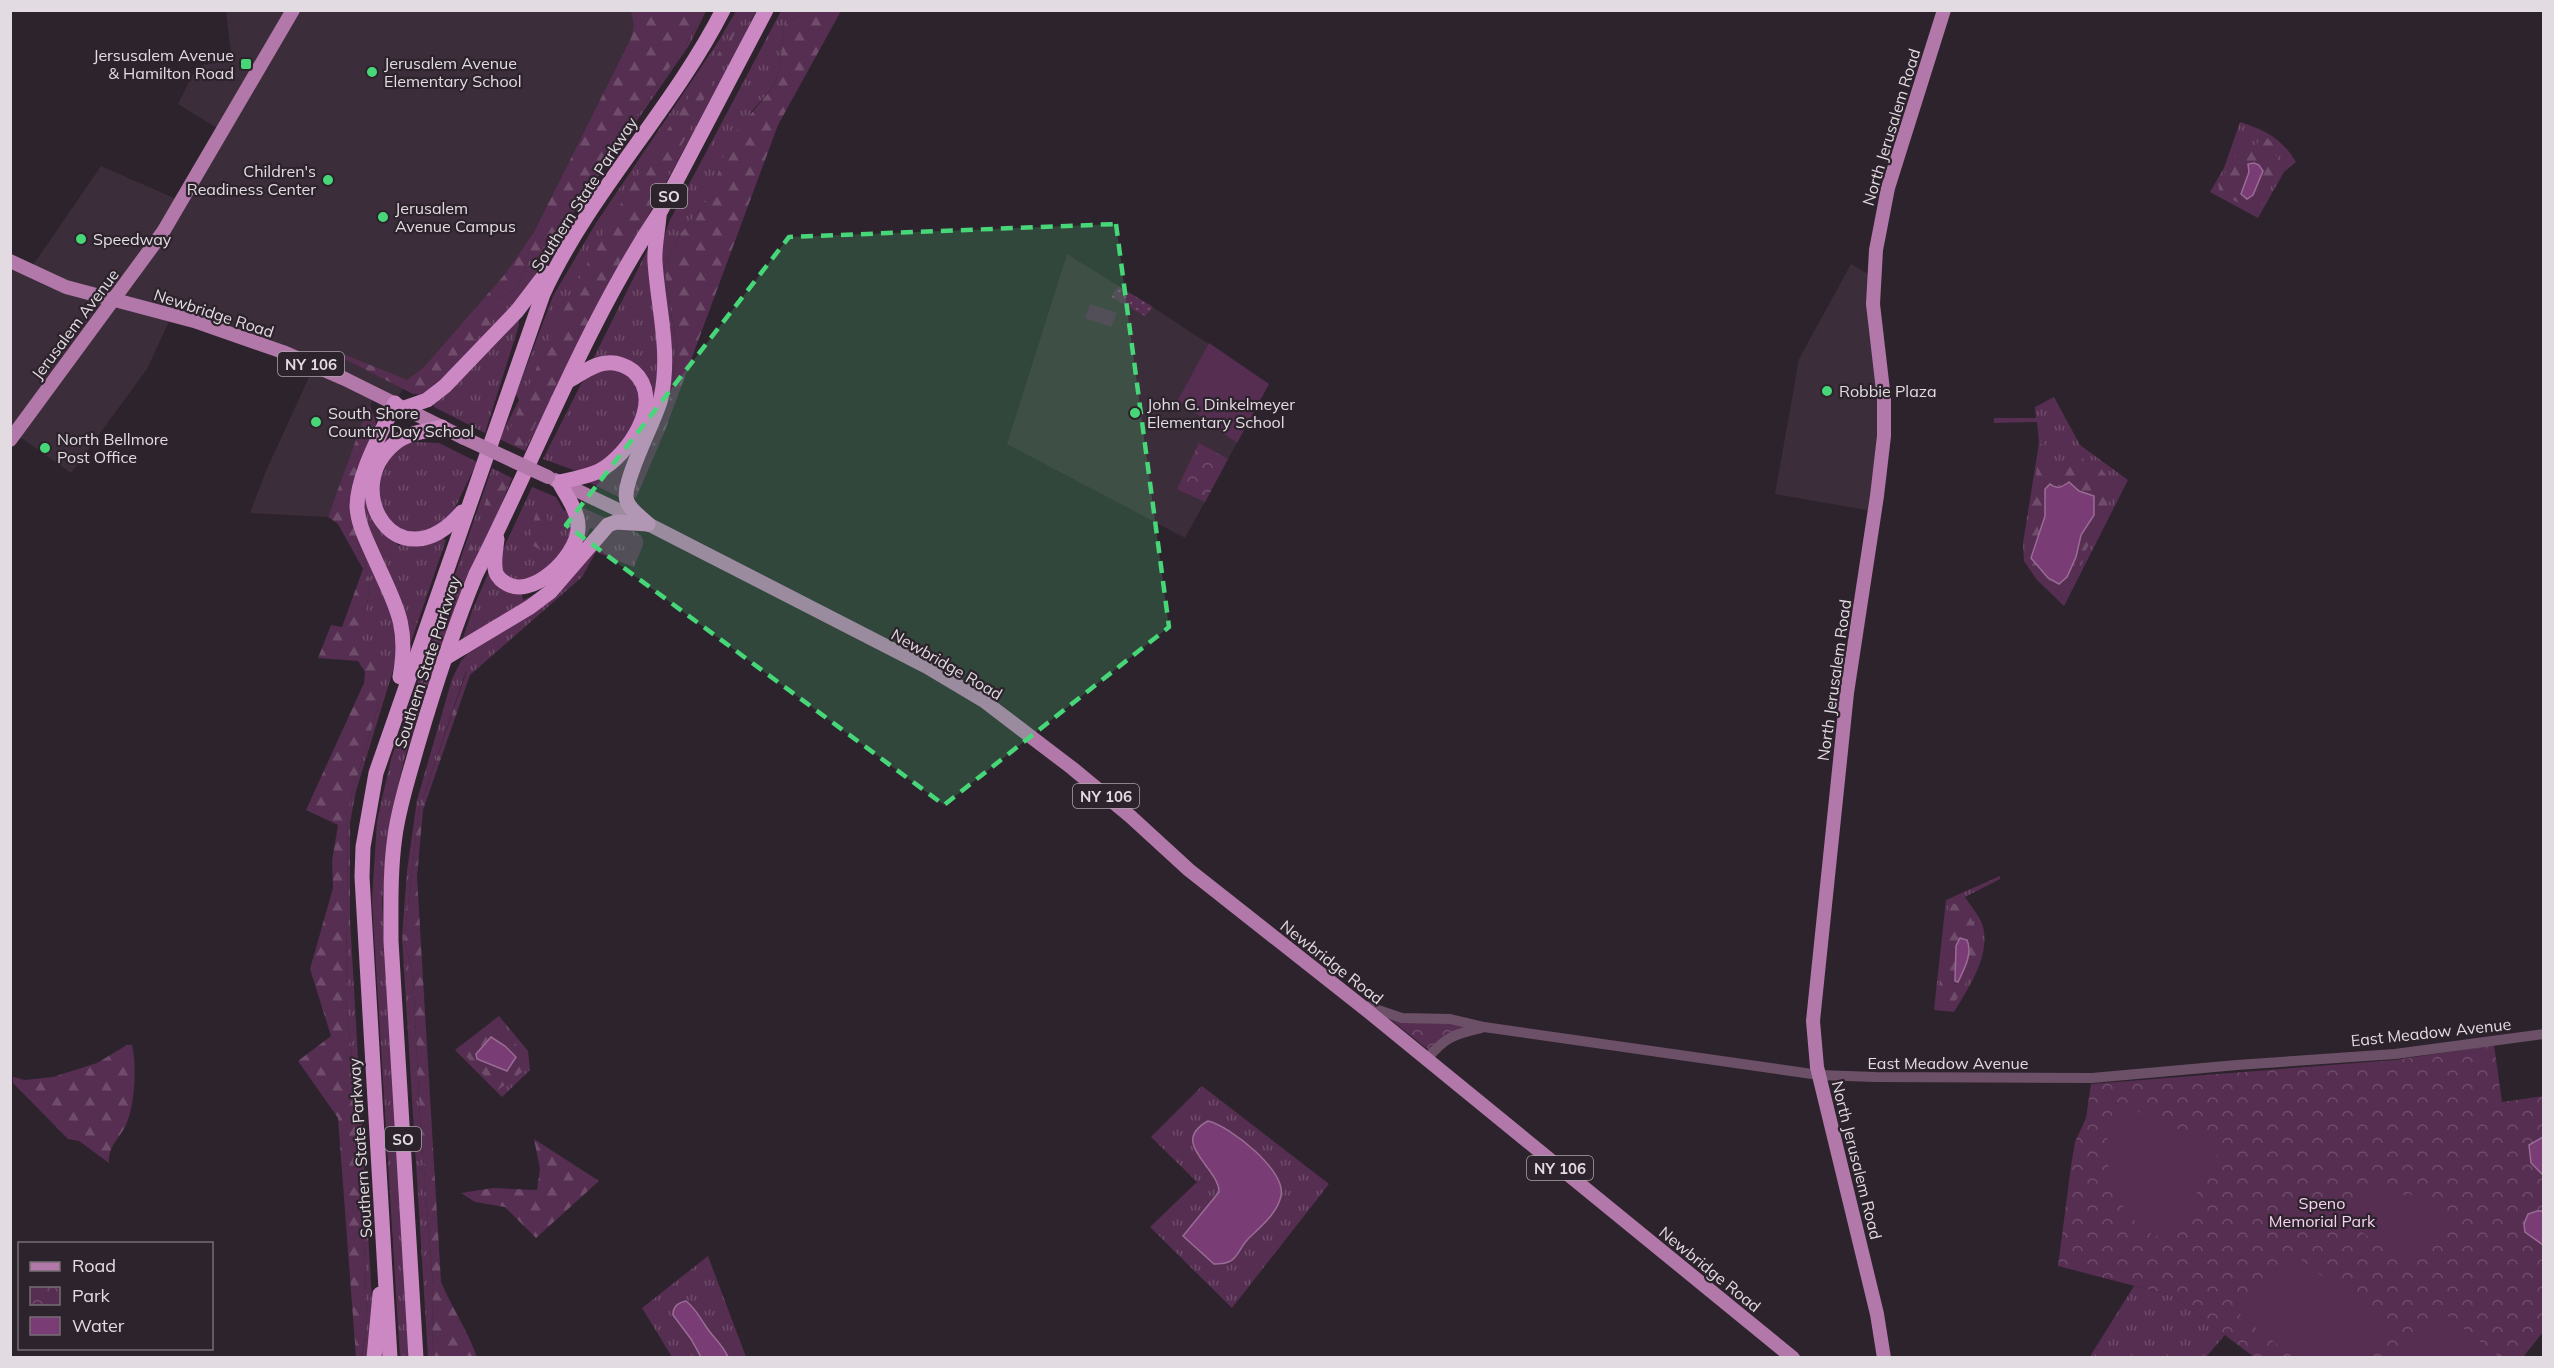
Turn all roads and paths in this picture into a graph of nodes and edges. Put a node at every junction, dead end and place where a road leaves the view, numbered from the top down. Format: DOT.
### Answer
graph roads {
  1 [pos="293,10"];
  2 [pos="723,10"];
  3 [pos="766,10"];
  4 [pos="1944,10"];
  5 [pos="594,208"];
  6 [pos="660,212"];
  7 [pos="10,261"];
  8 [pos="114,300"];
  9 [pos="570,380"];
  10 [pos="399,405"];
  11 [pos="442,427"];
  12 [pos="10,440"];
  13 [pos="554,480"];
  14 [pos="469,502"];
  15 [pos="648,524"];
  16 [pos="498,529"];
  17 [pos="445,658"];
  18 [pos="397,709"];
  19 [pos="1358,1003"];
  20 [pos="1484,1027"];
  21 [pos="2544,1034"];
  22 [pos="1427,1059"];
  23 [pos="1820,1075"];
  24 [pos="385,1249"];
  25 [pos="374,1358"];
  26 [pos="390,1358"];
  27 [pos="416,1358"];
  28 [pos="1793,1358"];
  29 [pos="1884,1358"];
  1 -- 8 [label="main road, Jerusalem Avenue"];
  2 -- 5 [label="highway, Southern State Parkway / SO"];
  3 -- 6 [label="highway, Southern State Parkway / SO"];
  4 -- 23 [label="main road, North Jerusalem Road"];
  5 -- 10 [label="highway"];
  5 -- 14 [label="highway, Southern State Parkway / SO"];
  6 -- 9 [label="highway, Southern State Parkway / SO"];
  6 -- 15 [label="highway"];
  7 -- 8 [label="main road, Newbridge Road"];
  8 -- 10 [label="main road, Newbridge Road / NY 106"];
  8 -- 12 [label="main road, Jerusalem Avenue"];
  9 -- 13 [label="highway"];
  9 -- 16 [label="highway, Southern State Parkway / SO"];
  10 -- 11 [label="main road, Newbridge Road / NY 106"];
  10 -- 18 [label="highway"];
  11 -- 13 [label="main road, Newbridge Road / NY 106, bridge"];
  11 -- 14 [label="highway"];
  13 -- 15 [label="main road, Newbridge Road / NY 106"];
  13 -- 16 [label="highway"];
  14 -- 18 [label="highway, Southern State Parkway / SO"];
  15 -- 17 [label="highway"];
  15 -- 19 [label="main road, Newbridge Road / NY 106"];
  16 -- 17 [label="highway, Southern State Parkway / SO"];
  17 -- 27 [label="highway, Southern State Parkway / SO"];
  18 -- 24 [label="highway, Southern State Parkway / SO"];
  19 -- 20 [label="street, East Meadow Avenue"];
  19 -- 22 [label="main road, Newbridge Road / NY 106"];
  20 -- 22 [label="street"];
  20 -- 23 [label="street, East Meadow Avenue"];
  21 -- 23 [label="street, East Meadow Avenue"];
  22 -- 28 [label="main road, Newbridge Road / NY 106"];
  23 -- 29 [label="main road, North Jerusalem Road"];
  24 -- 25 [label="highway"];
  24 -- 26 [label="highway, Southern State Parkway / SO"];
}
